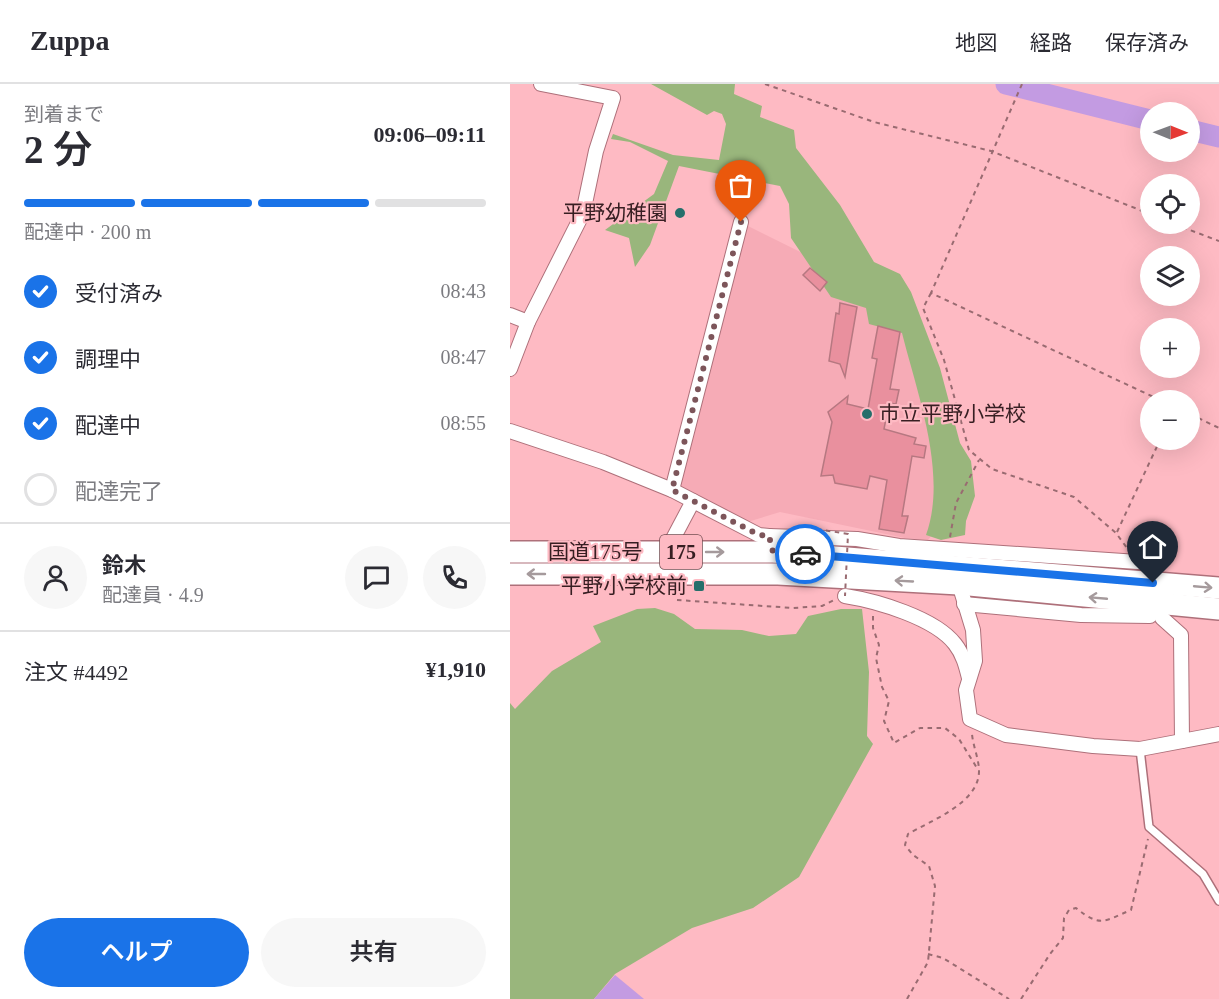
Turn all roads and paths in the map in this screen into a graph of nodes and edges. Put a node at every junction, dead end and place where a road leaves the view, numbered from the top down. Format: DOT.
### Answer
graph roads {
  1 [pos="541,84"];
  2 [pos="765,84"];
  3 [pos="1022,84"];
  4 [pos="991,151"];
  5 [pos="1140,210"];
  6 [pos="741,222"];
  7 [pos="1200,234"];
  8 [pos="1219,241"];
  9 [pos="931,293"];
  10 [pos="510,315"];
  11 [pos="528,322"];
  12 [pos="510,369"];
  13 [pos="1140,391"];
  14 [pos="1200,419"];
  15 [pos="1219,428"];
  16 [pos="510,431"];
  17 [pos="1155,450"];
  18 [pos="979,460"];
  19 [pos="672,490"];
  20 [pos="693,501"];
  21 [pos="817,529"];
  22 [pos="1116,533"];
  23 [pos="950,542"];
  24 [pos="771,544"];
  25 [pos="510,552"];
  26 [pos="666,552"];
  27 [pos="1138,562"];
  28 [pos="510,574"];
  29 [pos="1219,588"];
  30 [pos="961,594"];
  31 [pos="845,596"];
  32 [pos="677,600"];
  33 [pos="873,601"];
  34 [pos="1219,609"];
  35 [pos="1156,610"];
  36 [pos="969,678"];
  37 [pos="970,719"];
  38 [pos="1219,734"];
  39 [pos="1182,741"];
  40 [pos="1140,749"];
  41 [pos="979,771"];
  42 [pos="1149,827"];
  43 [pos="1219,901"];
  44 [pos="928,954"];
  45 [pos="907,999"];
  46 [pos="1009,999"];
  47 [pos="1021,999"];
  1 -- 11 [label="street"];
  2 -- 4 [label="path"];
  3 -- 4 [label="path"];
  4 -- 5 [label="path"];
  4 -- 9 [label="path"];
  6 -- 19 [label="street"];
  7 -- 8 [label="path"];
  9 -- 13 [label="path"];
  9 -- 18 [label="path"];
  10 -- 11 [label="street"];
  11 -- 12 [label="street"];
  14 -- 15 [label="path"];
  16 -- 19 [label="street"];
  17 -- 22 [label="path"];
  18 -- 22 [label="path"];
  18 -- 23 [label="path"];
  19 -- 20 [label="street"];
  20 -- 24 [label="street"];
  20 -- 26 [label="street"];
  21 -- 31 [label="path, bridge"];
  22 -- 27 [label="path"];
  26 -- 24 [label="highway, 国道175号 / 175, one-way"];
  24 -- 27 [label="street"];
  24 -- 29 [label="highway, 国道175号 / 175, one-way"];
  25 -- 26 [label="highway, 国道175号 / 175"];
  30 -- 28 [label="highway, 国道175号 / 175, one-way"];
  30 -- 35 [label="highway, 国道175号 / 175"];
  30 -- 36 [label="street"];
  31 -- 32 [label="path"];
  31 -- 33 [label="street"];
  33 -- 36 [label="street"];
  33 -- 41 [label="path"];
  34 -- 35 [label="highway, 国道175号 / 175"];
  35 -- 39 [label="street"];
  36 -- 37 [label="street"];
  37 -- 40 [label="street"];
  37 -- 41 [label="path"];
  38 -- 39 [label="street"];
  39 -- 40 [label="street"];
  40 -- 42 [label="lane"];
  41 -- 44 [label="path"];
  42 -- 43 [label="lane"];
  42 -- 47 [label="path"];
  44 -- 45 [label="path"];
  44 -- 46 [label="path"];
}
